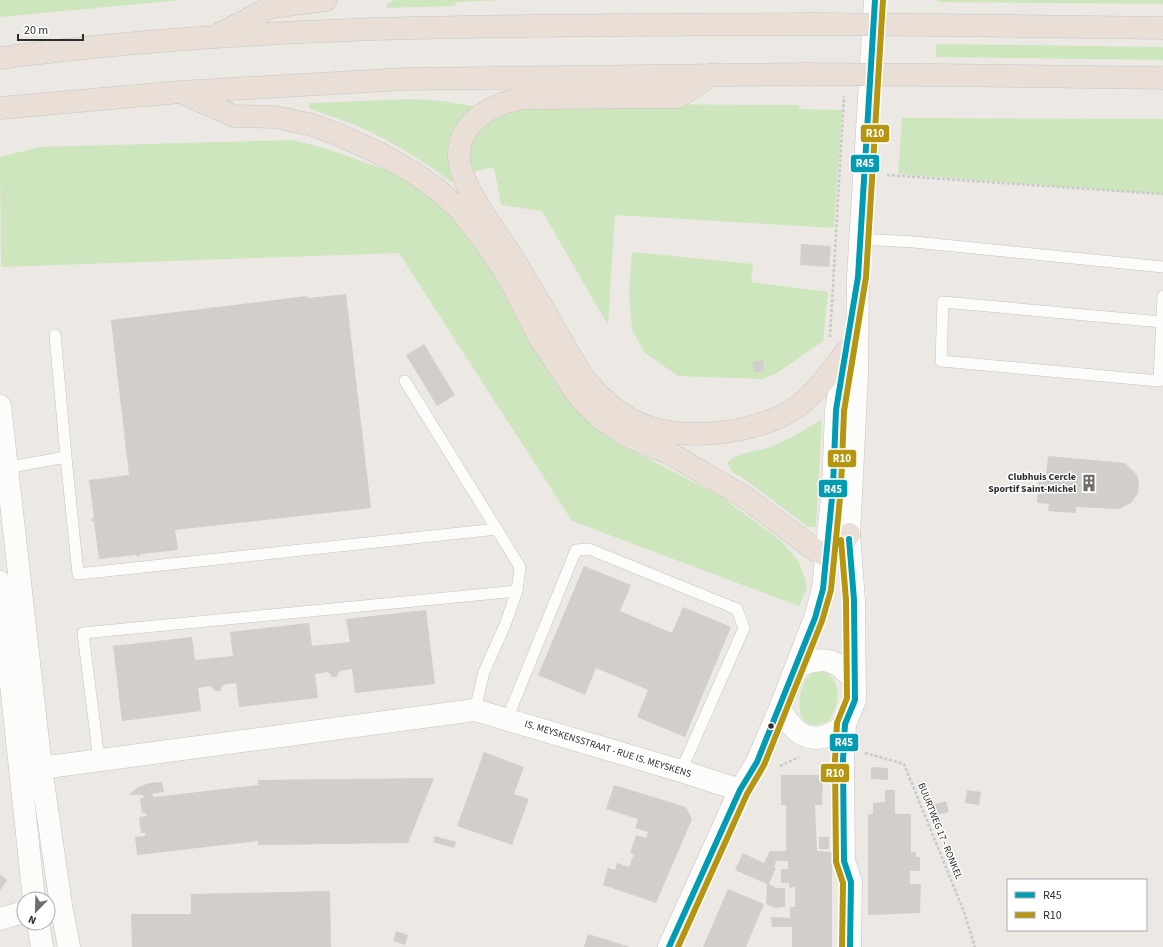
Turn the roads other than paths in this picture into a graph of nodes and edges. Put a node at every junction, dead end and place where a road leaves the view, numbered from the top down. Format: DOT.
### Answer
graph roads {
  1 [pos="326,0"];
  2 [pos="875,0"];
  3 [pos="1163,28"];
  4 [pos="214,37"];
  5 [pos="0,58"];
  6 [pos="713,74"];
  7 [pos="1163,78"];
  8 [pos="180,92"];
  9 [pos="0,108"];
  10 [pos="860,239"];
  11 [pos="1163,266"];
  12 [pos="858,277"];
  13 [pos="1163,296"];
  14 [pos="1162,322"];
  15 [pos="55,335"];
  16 [pos="838,346"];
  17 [pos="405,381"];
  18 [pos="0,406"];
  19 [pos="66,457"];
  20 [pos="4,468"];
  21 [pos="497,529"];
  22 [pos="849,534"];
  23 [pos="826,555"];
  24 [pos="0,582"];
  25 [pos="517,591"];
  26 [pos="796,668"];
  27 [pos="855,682"];
  28 [pos="780,708"];
  29 [pos="475,710"];
  30 [pos="507,719"];
  31 [pos="845,724"];
  32 [pos="99,760"];
  33 [pos="42,768"];
  34 [pos="681,771"];
  35 [pos="740,790"];
  36 [pos="33,891"];
  37 [pos="53,891"];
  38 [pos="56,911"];
  39 [pos="16,914"];
  40 [pos="0,919"];
  41 [pos="39,931"];
  42 [pos="42,947"];
  43 [pos="69,947"];
  44 [pos="669,947"];
  45 [pos="850,947"];
  1 -- 4 [label="highway"];
  2 -- 10 [label="main road"];
  3 -- 4 [label="highway, bridge"];
  4 -- 5 [label="highway"];
  6 -- 7 [label="highway, bridge"];
  6 -- 8 [label="highway"];
  6 -- 16 [label="highway"];
  8 -- 9 [label="highway"];
  8 -- 23 [label="highway"];
  10 -- 11 [label="lane"];
  10 -- 12 [label="main road"];
  12 -- 16 [label="main road"];
  12 -- 22 [label="main road"];
  13 -- 14 [label="lane"];
  14 -- 14 [label="lane"];
  15 -- 19 [label="lane"];
  16 -- 23 [label="main road"];
  17 -- 21 [label="lane"];
  18 -- 20 [label="main road"];
  19 -- 20 [label="lane"];
  19 -- 21 [label="lane"];
  20 -- 33 [label="main road"];
  21 -- 25 [label="lane"];
  22 -- 23 [label="highway"];
  22 -- 27 [label="main road"];
  23 -- 26 [label="main road"];
  24 -- 36 [label="main road"];
  25 -- 29 [label="lane"];
  25 -- 32 [label="lane"];
  26 -- 27 [label="main road"];
  26 -- 28 [label="main road"];
  27 -- 31 [label="main road"];
  28 -- 31 [label="main road"];
  28 -- 35 [label="main road"];
  29 -- 30 [label="main road, IS. MEYSKENSSTRAAT - RUE IS. MEYSKENS"];
  29 -- 32 [label="main road"];
  30 -- 34 [label="main road, IS. MEYSKENSSTRAAT - RUE IS. MEYSKENS"];
  30 -- 34 [label="lane"];
  31 -- 45 [label="main road"];
  32 -- 33 [label="main road"];
  33 -- 37 [label="main road"];
  34 -- 35 [label="main road, IS. MEYSKENSSTRAAT - RUE IS. MEYSKENS"];
  35 -- 44 [label="main road"];
  38 -- 43 [label="main road"];
  39 -- 40 [label="main road"];
  41 -- 42 [label="main road"];
}
